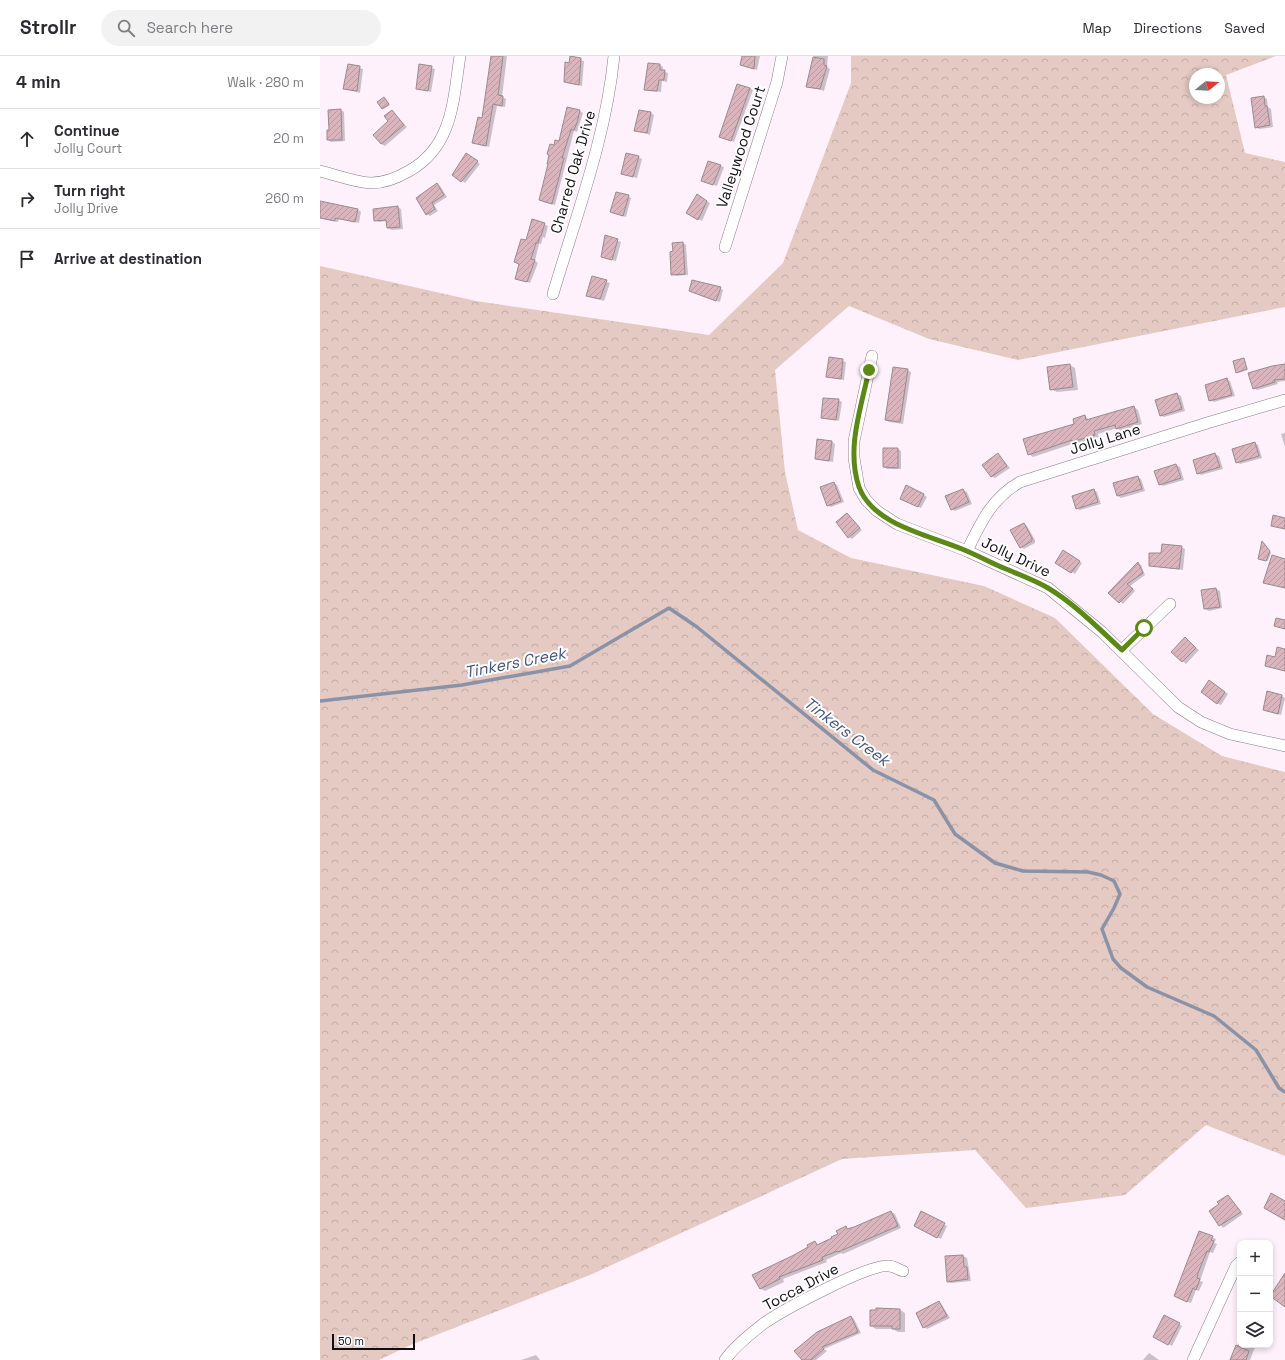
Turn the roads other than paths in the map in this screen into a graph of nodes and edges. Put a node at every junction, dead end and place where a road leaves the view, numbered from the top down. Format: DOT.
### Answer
graph roads {
  1 [pos="460,56"];
  2 [pos="614,56"];
  3 [pos="782,56"];
  4 [pos="320,171"];
  5 [pos="725,247"];
  6 [pos="553,294"];
  7 [pos="872,356"];
  8 [pos="1285,400"];
  9 [pos="967,551"];
  10 [pos="1170,604"];
  11 [pos="1122,650"];
  12 [pos="1285,746"];
  13 [pos="1237,1265"];
  14 [pos="904,1271"];
  15 [pos="725,1360"];
  16 [pos="1193,1360"];
  1 -- 4 [label="street"];
  2 -- 6 [label="street, Charred Oak Drive"];
  3 -- 5 [label="street, Valleywood Court"];
  7 -- 9 [label="street, Jolly Drive"];
  8 -- 9 [label="street, Jolly Lane"];
  9 -- 11 [label="street, Jolly Drive"];
  10 -- 11 [label="street"];
  11 -- 12 [label="street, Jolly Drive"];
  13 -- 16 [label="street"];
  14 -- 15 [label="street, Tocca Drive"];
}
